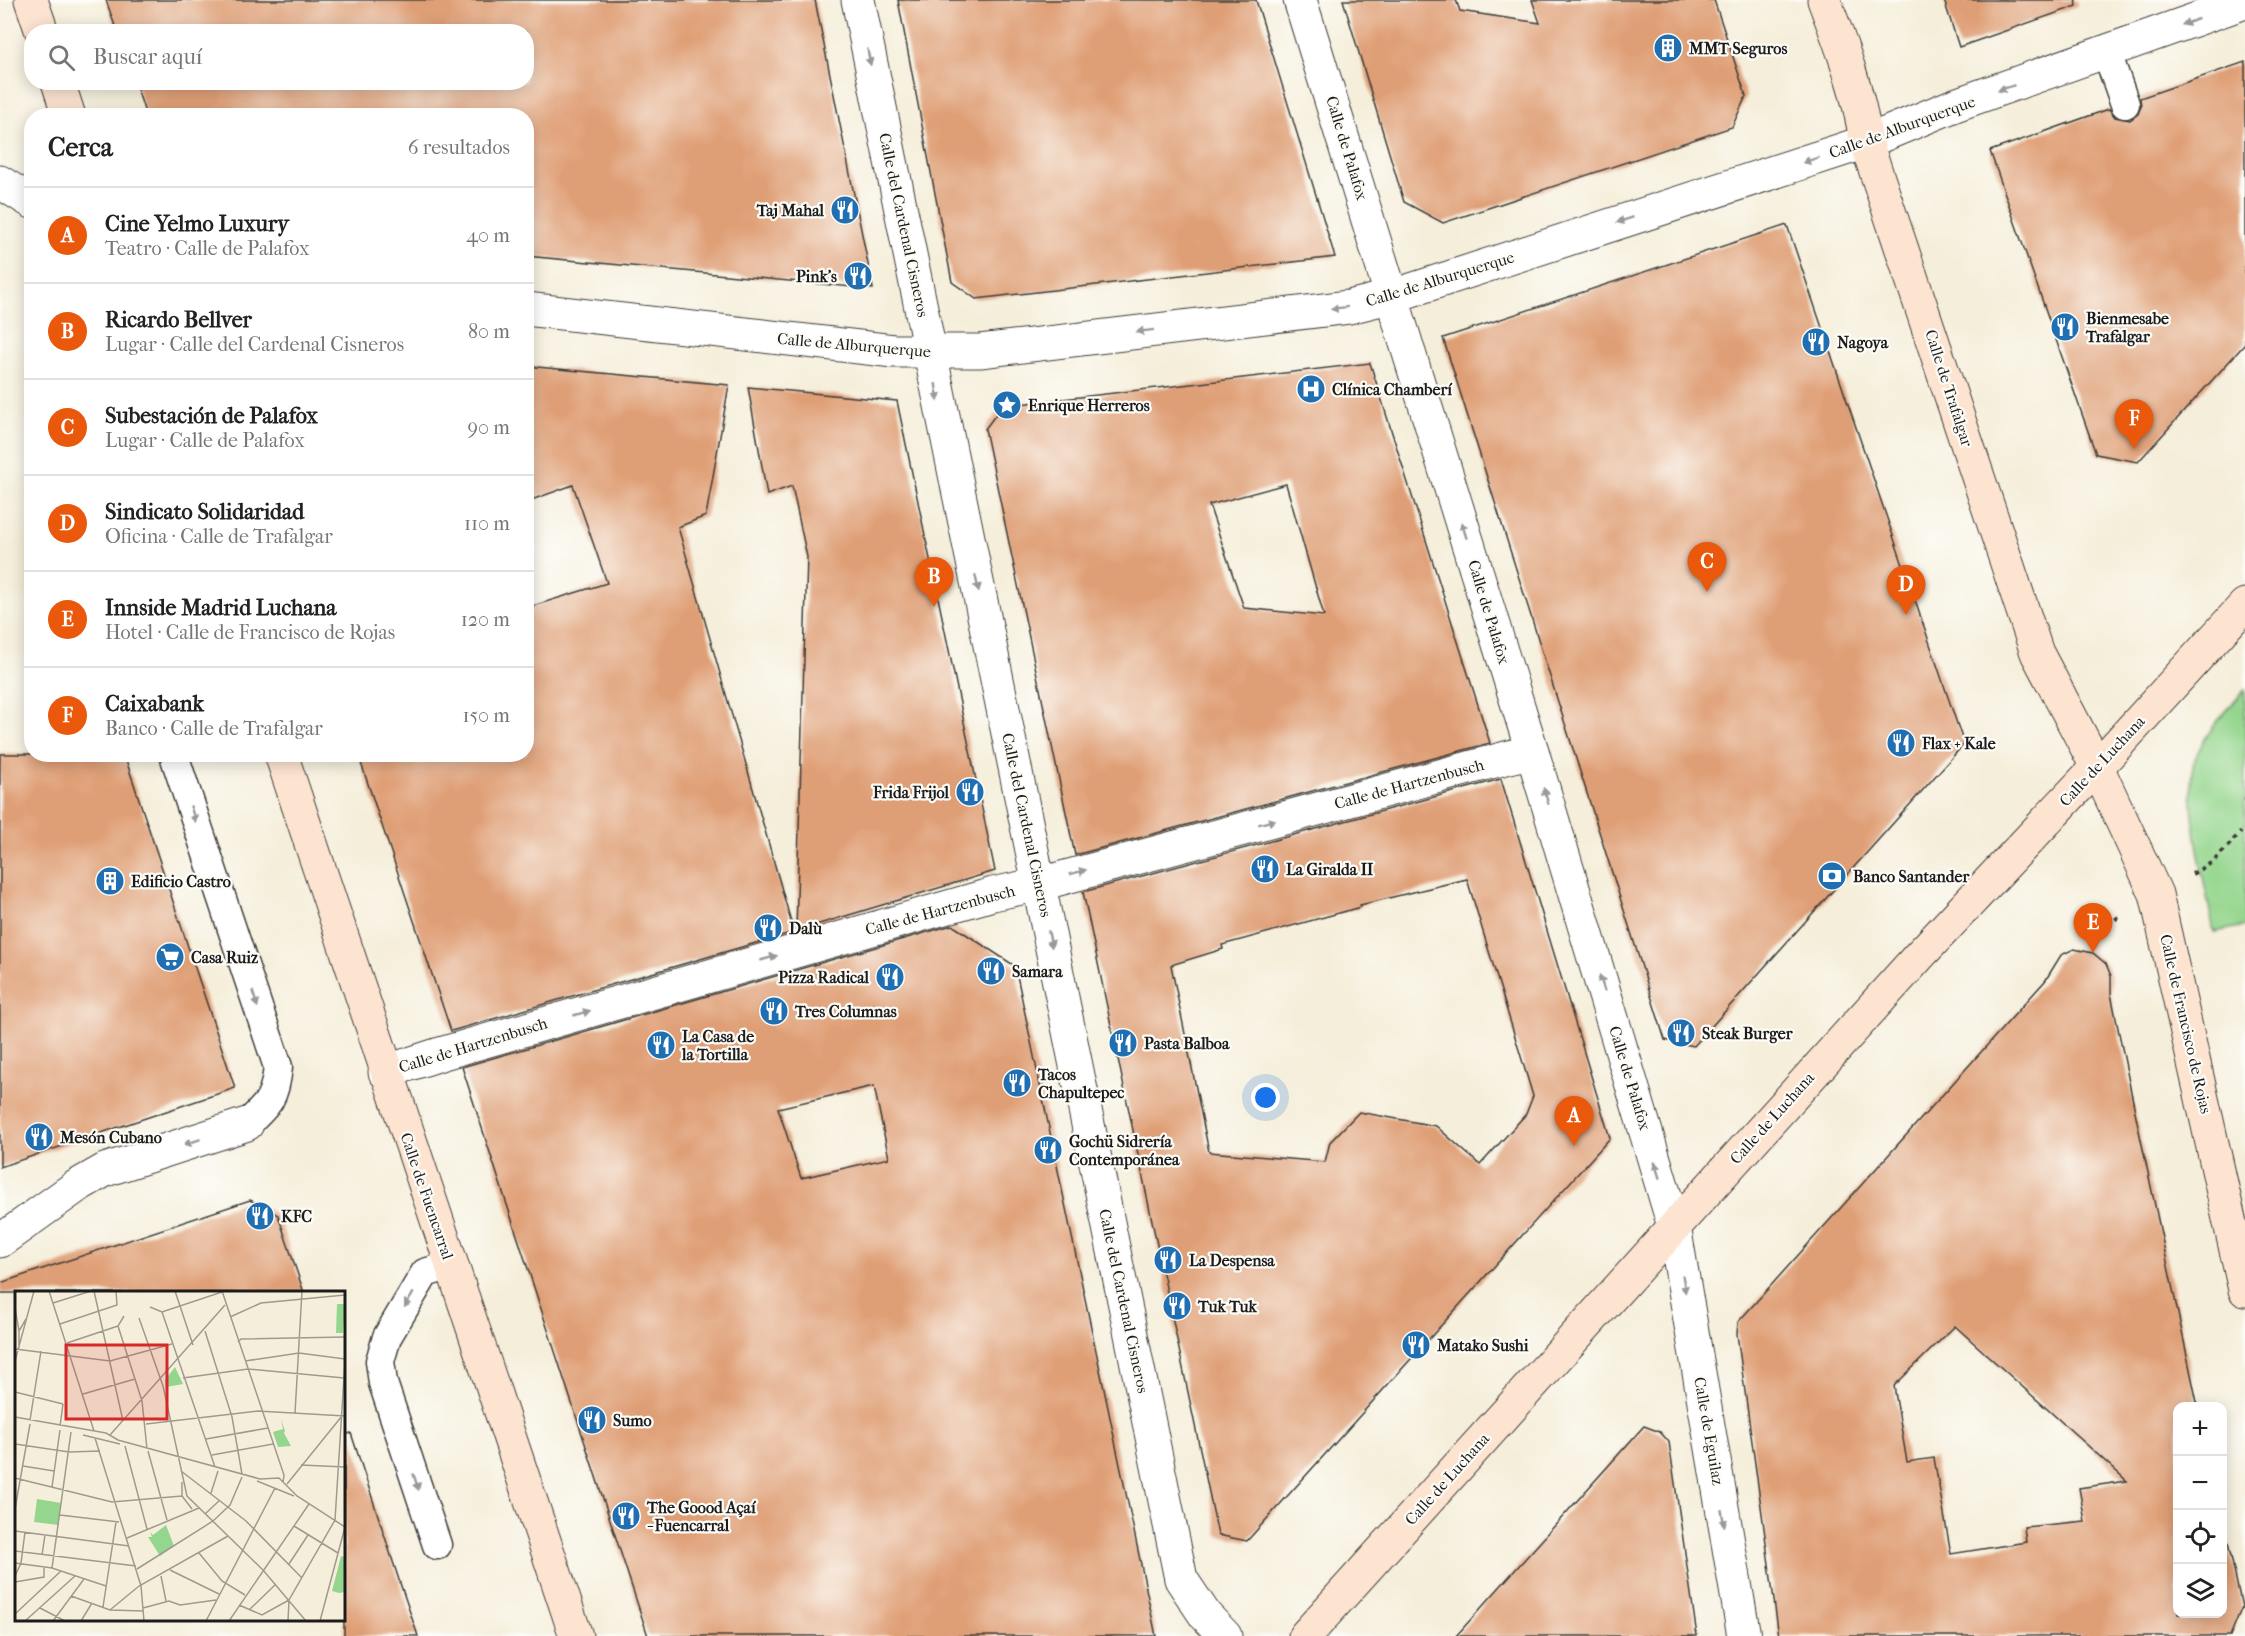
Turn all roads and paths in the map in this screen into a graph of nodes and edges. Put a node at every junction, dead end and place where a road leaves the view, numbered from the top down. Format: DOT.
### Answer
graph roads {
  1 [pos="31,0"];
  2 [pos="858,0"];
  3 [pos="1300,0"];
  4 [pos="1824,0"];
  5 [pos="2245,2"];
  6 [pos="39,24"];
  7 [pos="2107,53"];
  8 [pos="61,90"];
  9 [pos="2125,104"];
  10 [pos="66,108"];
  11 [pos="1866,142"];
  12 [pos="0,182"];
  13 [pos="24,197"];
  14 [pos="1393,296"];
  15 [pos="534,310"];
  16 [pos="931,353"];
  17 [pos="2245,605"];
  18 [pos="1532,751"];
  19 [pos="176,762"];
  20 [pos="283,762"];
  21 [pos="2097,767"];
  22 [pos="1040,884"];
  23 [pos="385,1072"];
  24 [pos="247,1124"];
  25 [pos="1674,1226"];
  26 [pos="0,1241"];
  27 [pos="451,1265"];
  28 [pos="2245,1290"];
  29 [pos="437,1545"];
  30 [pos="576,1636"];
  31 [pos="1225,1636"];
  32 [pos="1305,1636"];
  33 [pos="1744,1636"];
  1 -- 6 [label="street"];
  2 -- 16 [label="street, Calle del Cardenal Cisneros, one-way"];
  3 -- 14 [label="street, Calle de Palafox"];
  4 -- 11 [label="street, Calle de Trafalgar"];
  5 -- 7 [label="street, Calle de Alburquerque, one-way"];
  7 -- 9 [label="lane"];
  7 -- 11 [label="street, Calle de Alburquerque, one-way"];
  8 -- 10 [label="street"];
  11 -- 14 [label="street, Calle de Alburquerque, one-way"];
  11 -- 21 [label="street, Calle de Trafalgar"];
  12 -- 13 [label="street"];
  14 -- 16 [label="street, Calle de Alburquerque, one-way"];
  18 -- 14 [label="street, Calle de Palafox, one-way"];
  15 -- 16 [label="street, Calle de Alburquerque"];
  16 -- 22 [label="street, Calle del Cardenal Cisneros, one-way"];
  17 -- 21 [label="street, Calle de Luchana"];
  22 -- 18 [label="street, Calle de Hartzenbusch, one-way"];
  25 -- 18 [label="street, Calle de Palafox, one-way"];
  19 -- 24 [label="lane, one-way"];
  20 -- 23 [label="street, Calle de Fuencarral"];
  21 -- 25 [label="street, Calle de Luchana"];
  21 -- 28 [label="street, Calle de Francisco de Rojas"];
  23 -- 22 [label="street, Calle de Hartzenbusch, one-way"];
  22 -- 31 [label="street, Calle del Cardenal Cisneros, one-way"];
  23 -- 27 [label="street, Calle de Fuencarral"];
  24 -- 26 [label="street, one-way"];
  25 -- 32 [label="street, Calle de Luchana"];
  25 -- 33 [label="street, Calle de Eguilaz, one-way"];
  27 -- 29 [label="lane, one-way"];
  27 -- 30 [label="street, Calle de Fuencarral"];
}
